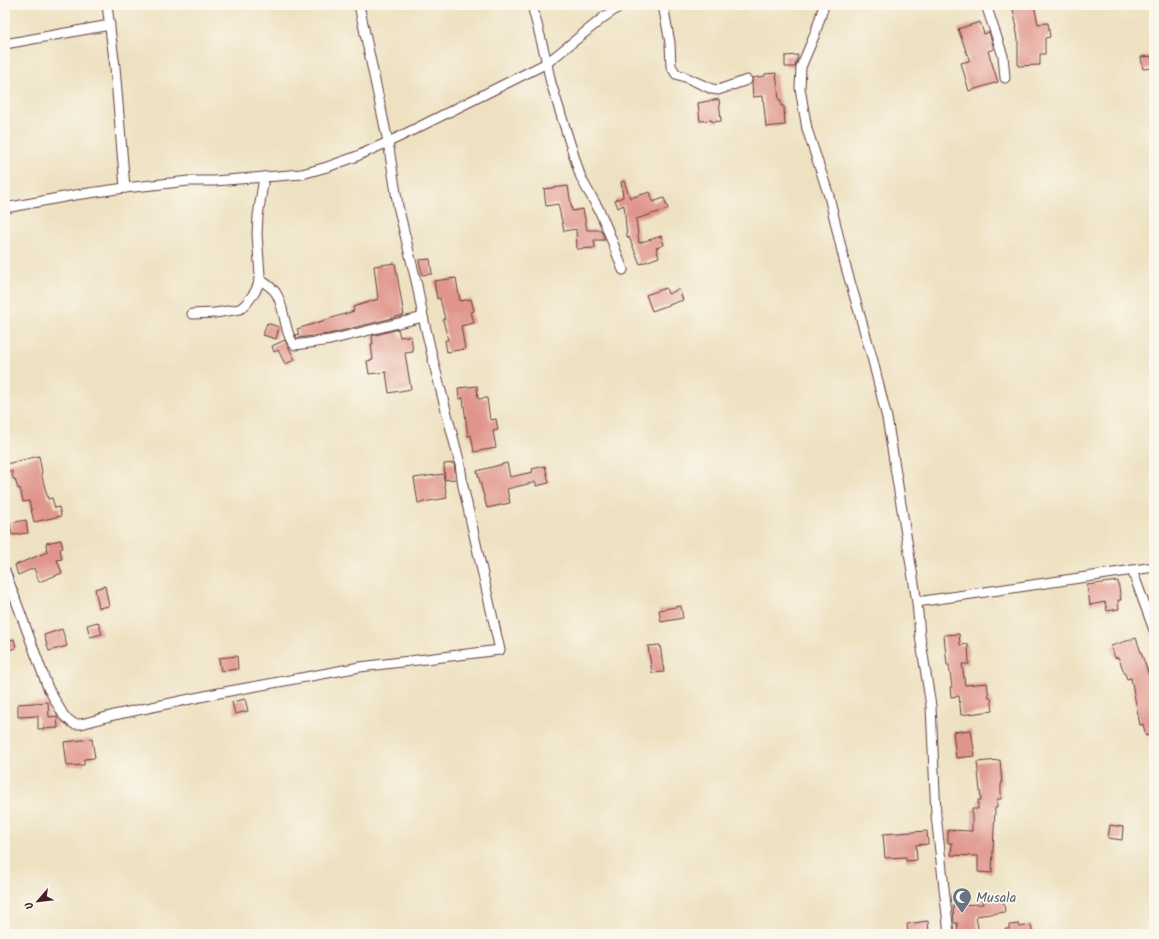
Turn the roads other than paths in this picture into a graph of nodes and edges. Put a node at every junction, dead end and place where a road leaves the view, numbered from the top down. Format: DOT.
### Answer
graph roads {
  1 [pos="107,5"];
  2 [pos="359,5"];
  3 [pos="532,5"];
  4 [pos="622,5"];
  5 [pos="663,5"];
  6 [pos="824,5"];
  7 [pos="986,5"];
  8 [pos="110,25"];
  9 [pos="5,44"];
  10 [pos="547,63"];
  11 [pos="1005,78"];
  12 [pos="747,80"];
  13 [pos="388,142"];
  14 [pos="264,177"];
  15 [pos="125,188"];
  16 [pos="5,208"];
  17 [pos="622,270"];
  18 [pos="259,279"];
  19 [pos="192,314"];
  20 [pos="423,317"];
  21 [pos="1154,567"];
  22 [pos="1132,570"];
  23 [pos="5,571"];
  24 [pos="916,602"];
  25 [pos="1154,630"];
  26 [pos="949,934"];
  1 -- 8 [label="street"];
  2 -- 13 [label="street"];
  3 -- 10 [label="street"];
  4 -- 10 [label="street"];
  5 -- 12 [label="street"];
  6 -- 24 [label="street"];
  7 -- 11 [label="street"];
  8 -- 9 [label="street"];
  8 -- 15 [label="street"];
  10 -- 13 [label="street"];
  10 -- 17 [label="street"];
  13 -- 14 [label="street"];
  13 -- 20 [label="street"];
  14 -- 15 [label="street"];
  14 -- 18 [label="street"];
  15 -- 16 [label="street"];
  18 -- 19 [label="street"];
  18 -- 20 [label="street"];
  20 -- 23 [label="street"];
  21 -- 22 [label="street"];
  22 -- 24 [label="street"];
  22 -- 25 [label="street"];
  24 -- 26 [label="street"];
}
